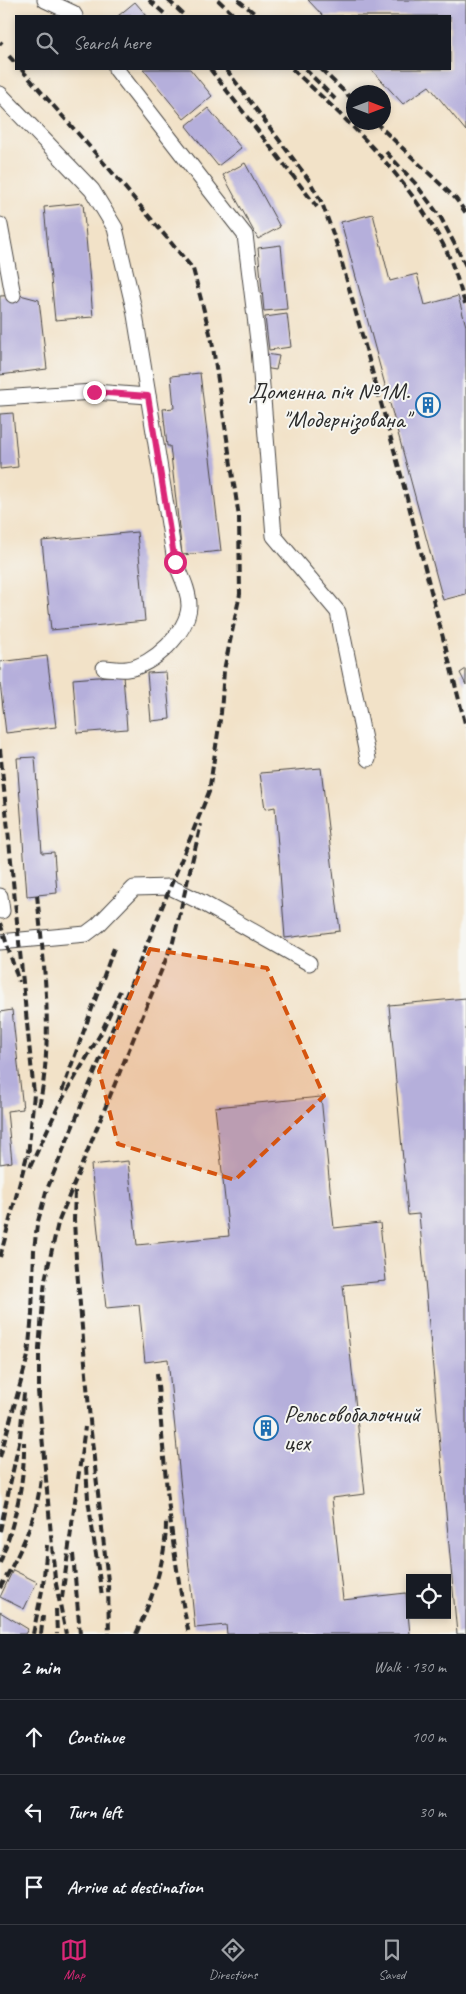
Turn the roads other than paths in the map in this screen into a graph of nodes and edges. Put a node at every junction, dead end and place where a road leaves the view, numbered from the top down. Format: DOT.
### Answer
graph roads {
  1 [pos="45,0"];
  2 [pos="75,10"];
  3 [pos="117,70"];
  4 [pos="0,94"];
  5 [pos="0,225"];
  6 [pos="12,295"];
  7 [pos="148,396"];
  8 [pos="0,398"];
  9 [pos="104,668"];
  10 [pos="368,759"];
  11 [pos="0,942"];
  12 [pos="309,963"];
  1 -- 2 [label="lane"];
  3 -- 10 [label="lane"];
  4 -- 7 [label="lane"];
  5 -- 6 [label="lane"];
  7 -- 8 [label="lane"];
  7 -- 9 [label="lane"];
  11 -- 12 [label="lane"];
}
